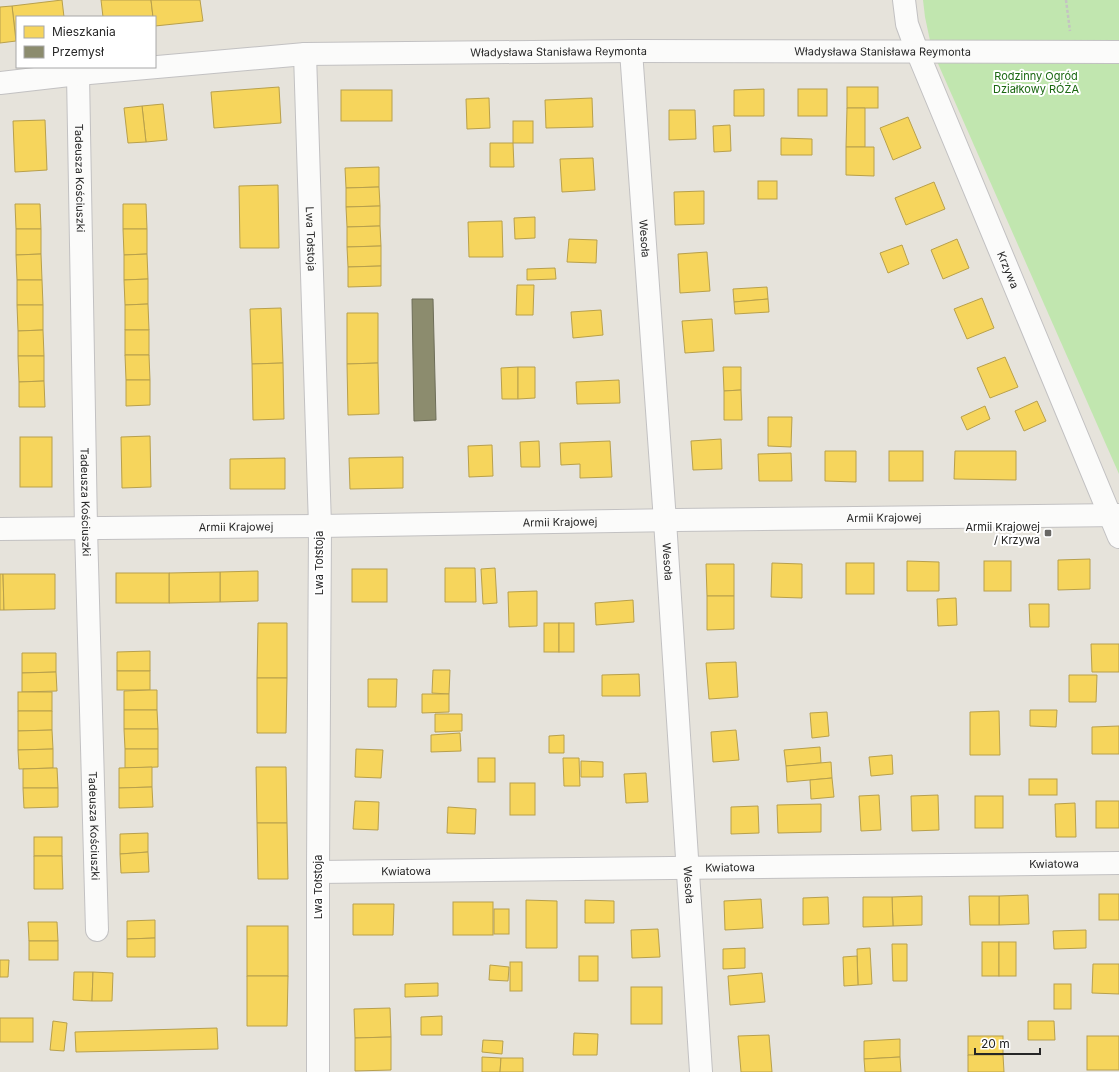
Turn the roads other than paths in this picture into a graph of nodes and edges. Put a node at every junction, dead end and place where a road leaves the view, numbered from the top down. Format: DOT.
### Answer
graph roads {
  1 [pos="904,0"];
  2 [pos="631,51"];
  3 [pos="917,51"];
  4 [pos="1119,52"];
  5 [pos="305,54"];
  6 [pos="156,67"];
  7 [pos="146,68"];
  8 [pos="78,74"];
  9 [pos="0,83"];
  10 [pos="1114,516"];
  11 [pos="665,520"];
  12 [pos="320,526"];
  13 [pos="86,528"];
  14 [pos="0,529"];
  15 [pos="1119,537"];
  16 [pos="1119,863"];
  17 [pos="688,867"];
  18 [pos="318,872"];
  19 [pos="97,930"];
  20 [pos="318,1072"];
  21 [pos="701,1072"];
  1 -- 3 [label="street, Krzywa"];
  2 -- 3 [label="street, Władysława Stanisława Reymonta"];
  2 -- 5 [label="street, Władysława Stanisława Reymonta"];
  2 -- 11 [label="street, Wesoła"];
  3 -- 4 [label="street, Władysława Stanisława Reymonta"];
  3 -- 10 [label="street, Krzywa"];
  5 -- 6 [label="street, Władysława Stanisława Reymonta"];
  5 -- 12 [label="street, Lwa Tołstoja"];
  7 -- 8 [label="street, Władysława Stanisława Reymonta"];
  8 -- 9 [label="street, Władysława Stanisława Reymonta"];
  8 -- 13 [label="street, Tadeusza Kościuszki"];
  10 -- 11 [label="street, Armii Krajowej"];
  10 -- 15 [label="street, Krzywa"];
  11 -- 12 [label="street, Armii Krajowej"];
  11 -- 17 [label="street, Wesoła"];
  12 -- 13 [label="street, Armii Krajowej"];
  12 -- 18 [label="street, Lwa Tołstoja"];
  13 -- 14 [label="street, Armii Krajowej"];
  13 -- 19 [label="street, Tadeusza Kościuszki"];
  16 -- 17 [label="street, Kwiatowa"];
  17 -- 18 [label="street, Kwiatowa"];
  17 -- 21 [label="street, Wesoła"];
  18 -- 20 [label="street, Lwa Tołstoja"];
}
